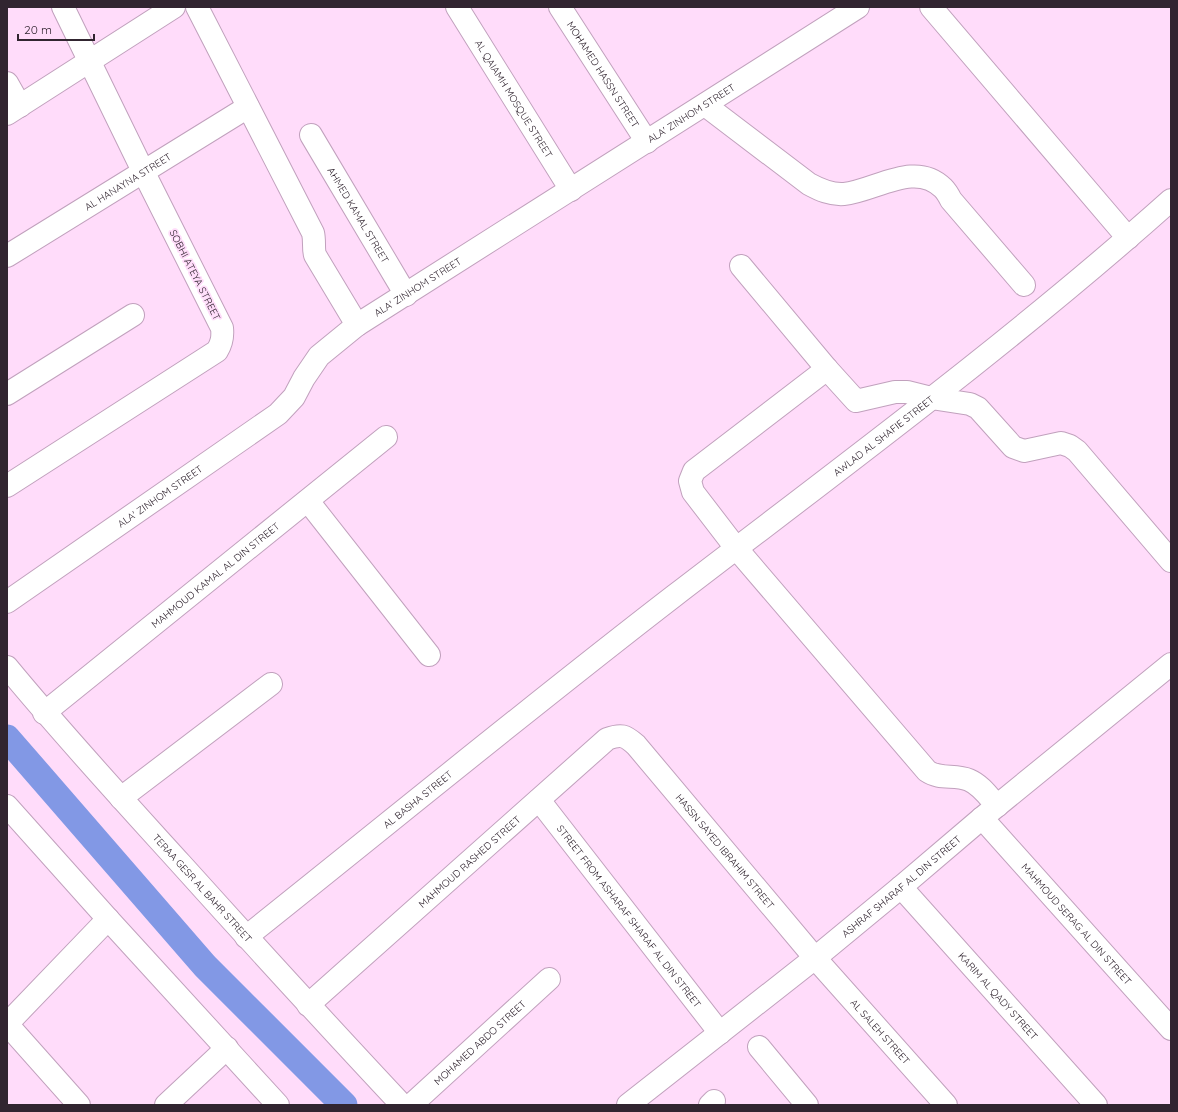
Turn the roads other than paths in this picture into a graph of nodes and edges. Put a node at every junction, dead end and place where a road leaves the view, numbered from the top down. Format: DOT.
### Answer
graph roads {
  1 [pos="63,7"];
  2 [pos="174,7"];
  3 [pos="197,7"];
  4 [pos="457,7"];
  5 [pos="560,7"];
  6 [pos="858,7"];
  7 [pos="931,7"];
  8 [pos="90,61"];
  9 [pos="7,83"];
  10 [pos="705,105"];
  11 [pos="248,107"];
  12 [pos="13,110"];
  13 [pos="311,135"];
  14 [pos="647,142"];
  15 [pos="143,171"];
  16 [pos="572,190"];
  17 [pos="1171,200"];
  18 [pos="1128,238"];
  19 [pos="7,256"];
  20 [pos="741,266"];
  21 [pos="1024,285"];
  22 [pos="406,295"];
  23 [pos="133,315"];
  24 [pos="357,325"];
  25 [pos="827,369"];
  26 [pos="7,394"];
  27 [pos="930,398"];
  28 [pos="386,437"];
  29 [pos="7,486"];
  30 [pos="308,501"];
  31 [pos="736,548"];
  32 [pos="1171,561"];
  33 [pos="7,602"];
  34 [pos="429,655"];
  35 [pos="589,662"];
  36 [pos="1171,664"];
  37 [pos="7,667"];
  38 [pos="271,684"];
  39 [pos="44,713"];
  40 [pos="636,745"];
  41 [pos="121,798"];
  42 [pos="538,800"];
  43 [pos="7,806"];
  44 [pos="989,812"];
  45 [pos="901,887"];
  46 [pos="108,919"];
  47 [pos="246,937"];
  48 [pos="815,958"];
  49 [pos="549,979"];
  50 [pos="308,1005"];
  51 [pos="7,1024"];
  52 [pos="1171,1029"];
  53 [pos="720,1033"];
  54 [pos="759,1047"];
  55 [pos="227,1048"];
  56 [pos="80,1105"];
  57 [pos="166,1105"];
  58 [pos="278,1105"];
  59 [pos="402,1105"];
  60 [pos="411,1105"];
  61 [pos="628,1105"];
  62 [pos="807,1105"];
  63 [pos="946,1105"];
  64 [pos="1096,1105"];
  1 -- 8 [label="street, SOBHI ATEYA STREET"];
  2 -- 8 [label="street"];
  3 -- 11 [label="street"];
  4 -- 16 [label="street, AL QAIAMH MOSQUE STREET"];
  5 -- 14 [label="street, MOHAMED HASSN STREET"];
  6 -- 10 [label="street, ALA' ZINHOM STREET"];
  7 -- 18 [label="street"];
  8 -- 12 [label="street"];
  8 -- 15 [label="street, SOBHI ATEYA STREET"];
  9 -- 12 [label="street"];
  10 -- 14 [label="street, ALA' ZINHOM STREET"];
  10 -- 21 [label="street"];
  11 -- 15 [label="street, AL HANAYNA STREET"];
  11 -- 24 [label="street"];
  13 -- 22 [label="street, AHMED KAMAL STREET"];
  14 -- 16 [label="street, ALA' ZINHOM STREET"];
  15 -- 19 [label="street, AL HANAYNA STREET"];
  15 -- 29 [label="street, SOBHI ATEYA STREET"];
  16 -- 22 [label="street, ALA' ZINHOM STREET"];
  17 -- 18 [label="street, AWLAD AL SHAFIE STREET"];
  18 -- 27 [label="street, AWLAD AL SHAFIE STREET"];
  20 -- 25 [label="street"];
  22 -- 24 [label="street, ALA' ZINHOM STREET"];
  23 -- 26 [label="street"];
  24 -- 33 [label="street, ALA' ZINHOM STREET"];
  25 -- 27 [label="street"];
  25 -- 31 [label="street, MAHMOUD SERAG AL DIN STREET"];
  27 -- 31 [label="street, AWLAD AL SHAFIE STREET"];
  27 -- 32 [label="street"];
  28 -- 30 [label="street, MAHMOUD KAMAL AL DIN STREET"];
  30 -- 34 [label="street"];
  30 -- 39 [label="street, MAHMOUD KAMAL AL DIN STREET"];
  31 -- 35 [label="street, AWLAD AL SHAFIE STREET"];
  31 -- 44 [label="street, MAHMOUD SERAG AL DIN STREET"];
  35 -- 47 [label="street, AL BASHA STREET"];
  36 -- 44 [label="street, ASHRAF SHARAF AL DIN STREET"];
  37 -- 39 [label="street, TERAA GESR AL BAHR STREET"];
  38 -- 41 [label="street"];
  39 -- 41 [label="street, TERAA GESR AL BAHR STREET"];
  40 -- 42 [label="street, MAHMOUD RASHED STREET"];
  40 -- 48 [label="street, HASSN SAYED IBRAHIM STREET"];
  41 -- 47 [label="street, TERAA GESR AL BAHR STREET"];
  42 -- 50 [label="street, MAHMOUD RASHED STREET"];
  42 -- 53 [label="street, STREET FROM ASHARAF SHARAF AL DIN STREET"];
  43 -- 46 [label="street"];
  44 -- 45 [label="street, ASHRAF SHARAF AL DIN STREET"];
  44 -- 52 [label="street, MAHMOUD SERAG AL DIN STREET"];
  45 -- 48 [label="street, ASHRAF SHARAF AL DIN STREET"];
  45 -- 64 [label="street, KARIM AL QADY STREET"];
  46 -- 51 [label="street"];
  46 -- 55 [label="street"];
  47 -- 50 [label="street, TERAA GESR AL BAHR STREET"];
  48 -- 53 [label="street, ASHRAF SHARAF AL DIN STREET"];
  48 -- 63 [label="street, AL SALEH STREET"];
  49 -- 60 [label="street, MOHAMED ABDO STREET"];
  50 -- 59 [label="street, TERAA GESR AL BAHR STREET"];
  51 -- 56 [label="street"];
  53 -- 61 [label="street, ASHRAF SHARAF AL DIN STREET"];
  54 -- 62 [label="street"];
  55 -- 57 [label="street"];
  55 -- 58 [label="street"];
}
